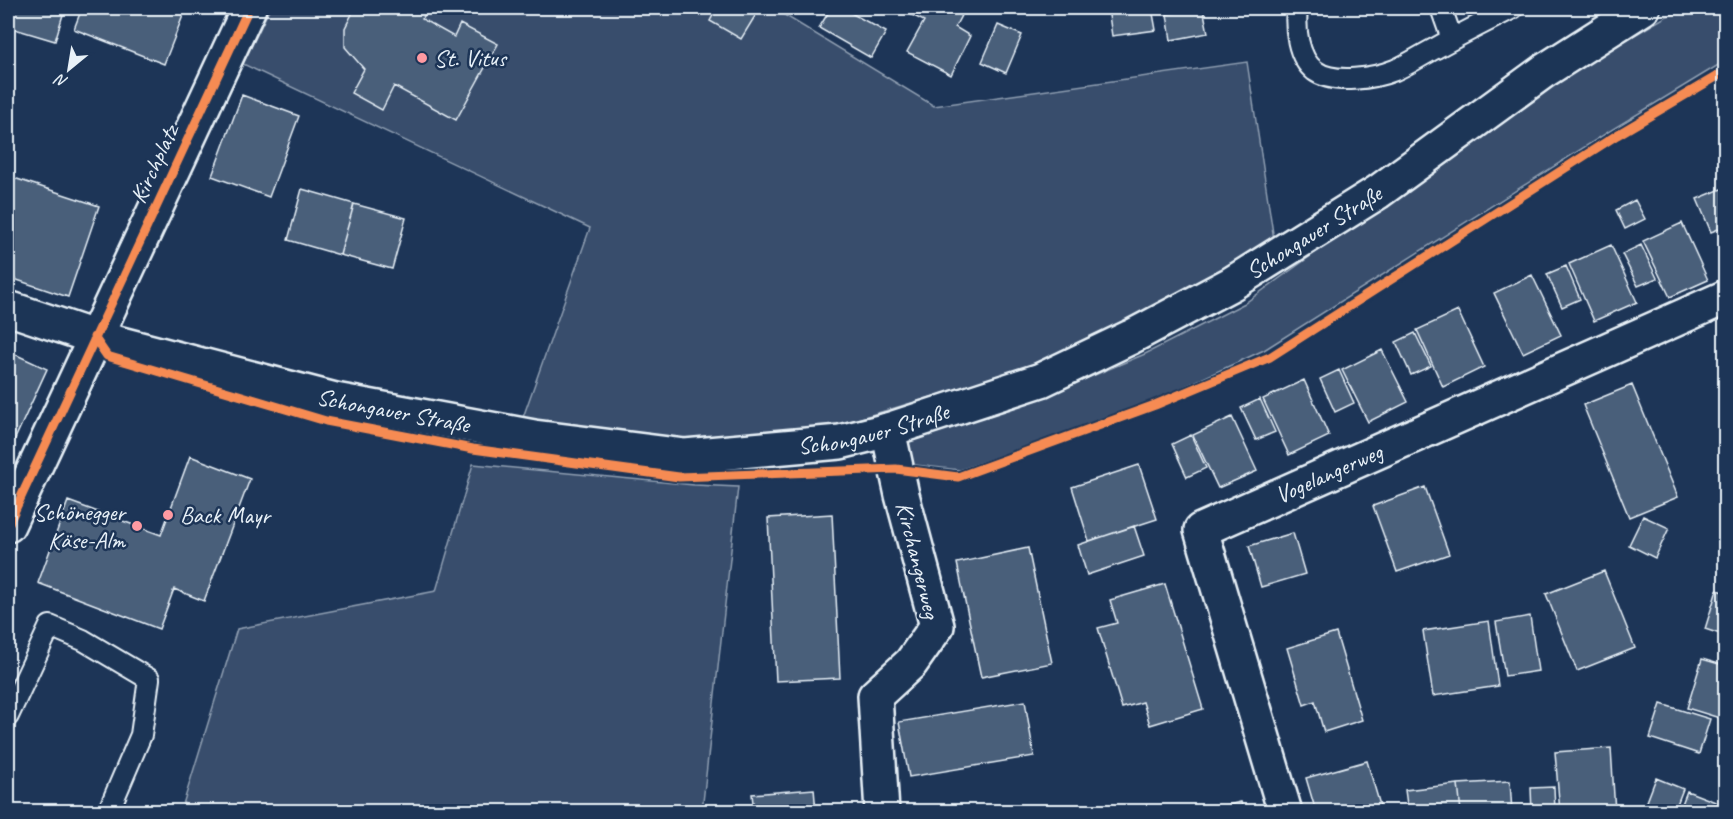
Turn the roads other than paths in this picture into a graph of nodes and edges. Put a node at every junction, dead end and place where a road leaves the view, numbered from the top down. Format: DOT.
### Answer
graph roads {
  1 [pos="249,8"];
  2 [pos="1297,8"];
  3 [pos="1441,8"];
  4 [pos="1513,8"];
  5 [pos="1643,8"];
  6 [pos="1452,39"];
  7 [pos="1725,297"];
  8 [pos="8,308"];
  9 [pos="94,337"];
  10 [pos="888,430"];
  11 [pos="8,525"];
  12 [pos="8,716"];
  13 [pos="108,812"];
  14 [pos="882,812"];
  15 [pos="1286,812"];
  1 -- 9 [label="street, Kirchplatz"];
  2 -- 6 [label="lane"];
  3 -- 6 [label="lane"];
  4 -- 6 [label="lane"];
  5 -- 10 [label="street, Schongauer Straße"];
  7 -- 15 [label="street, Vogelangerweg"];
  8 -- 9 [label="street, Schongauer Straße"];
  9 -- 10 [label="street, Schongauer Straße"];
  9 -- 11 [label="street, Kirchplatz"];
  10 -- 14 [label="street, Kirchangerweg"];
  12 -- 13 [label="lane"];
}
